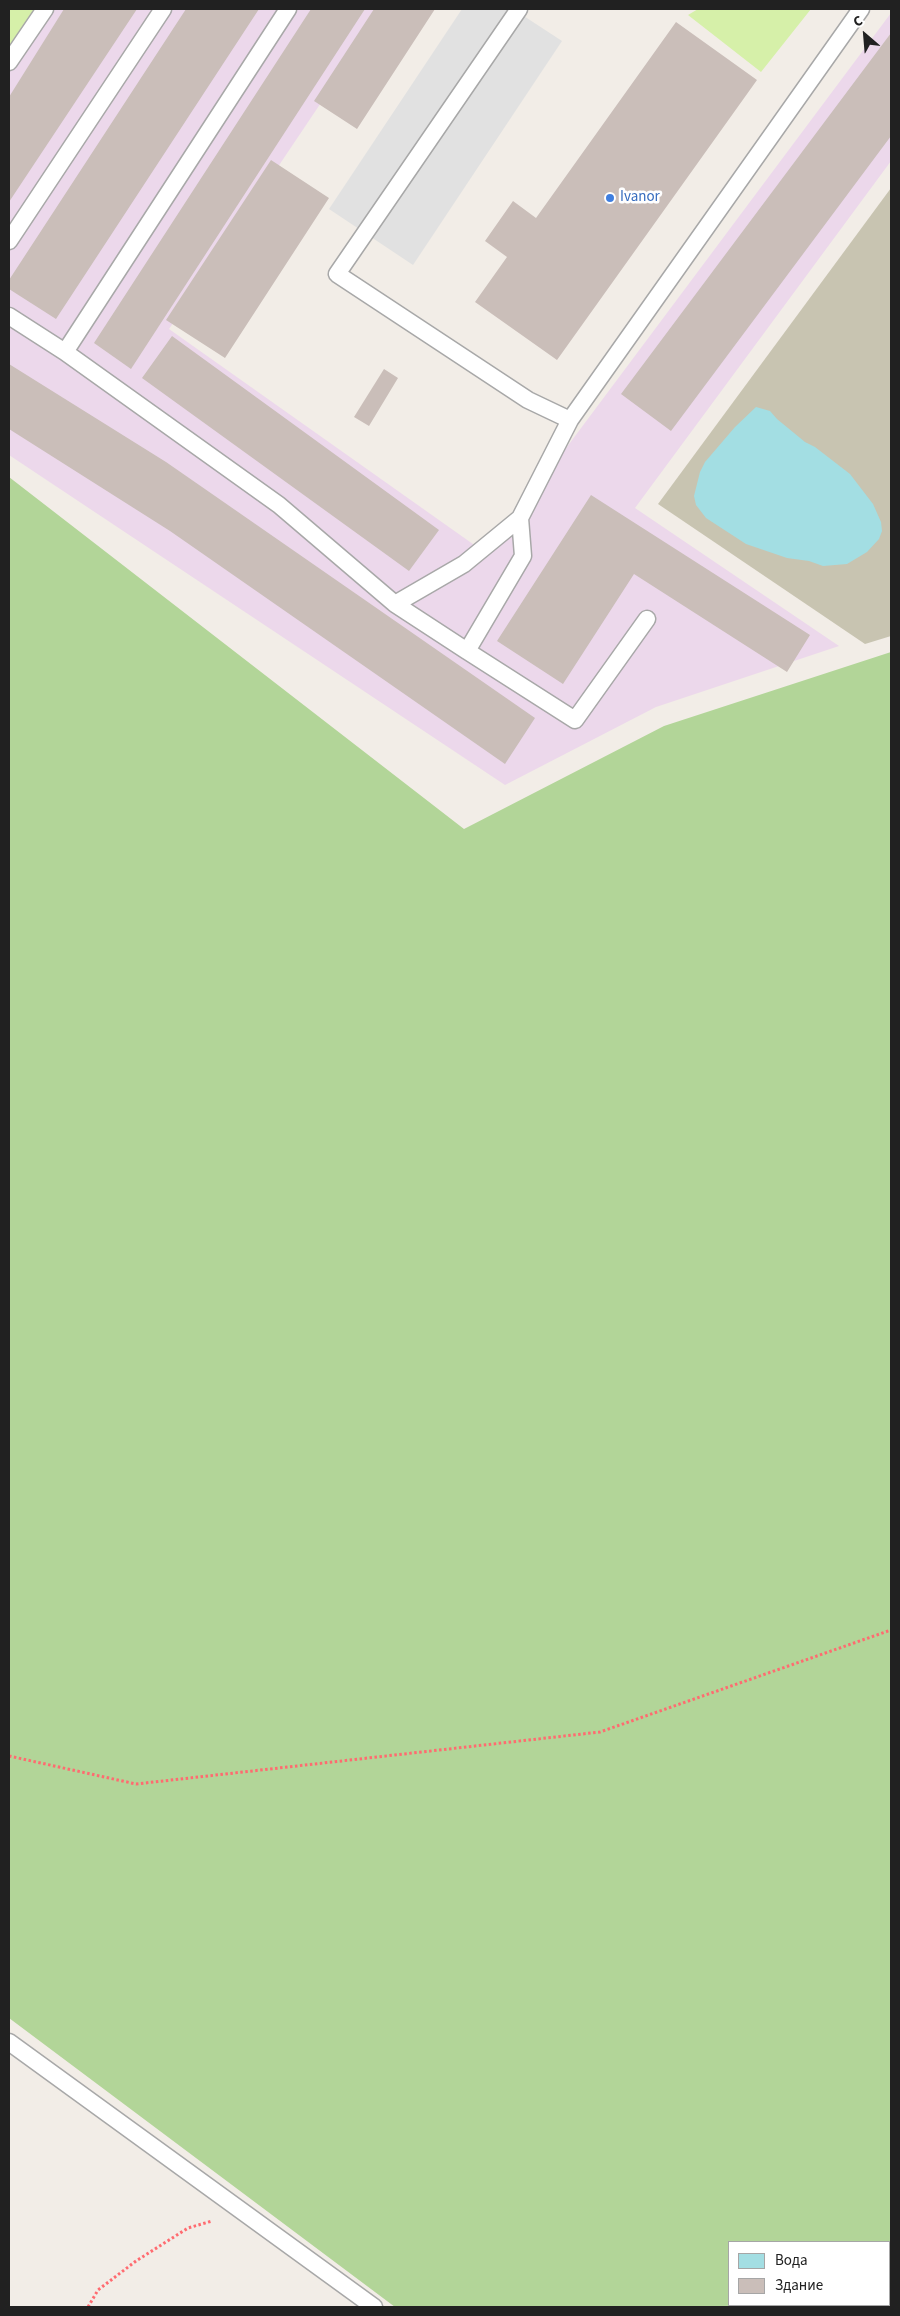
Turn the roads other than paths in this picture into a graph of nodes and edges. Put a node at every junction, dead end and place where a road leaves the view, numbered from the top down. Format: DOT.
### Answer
graph roads {
  1 [pos="45,9"];
  2 [pos="163,9"];
  3 [pos="288,9"];
  4 [pos="519,9"];
  5 [pos="861,9"];
  6 [pos="9,62"];
  7 [pos="9,241"];
  8 [pos="9,316"];
  9 [pos="65,352"];
  10 [pos="570,420"];
  11 [pos="520,518"];
  12 [pos="395,604"];
  13 [pos="647,619"];
  14 [pos="467,651"];
  15 [pos="9,2042"];
  16 [pos="374,2307"];
  1 -- 6 [label="lane"];
  2 -- 7 [label="lane"];
  3 -- 9 [label="lane"];
  4 -- 10 [label="lane"];
  5 -- 10 [label="lane"];
  8 -- 9 [label="lane"];
  9 -- 12 [label="lane"];
  10 -- 11 [label="lane"];
  11 -- 12 [label="lane"];
  11 -- 14 [label="lane"];
  12 -- 14 [label="lane"];
  13 -- 14 [label="lane"];
  15 -- 16 [label="lane"];
}
